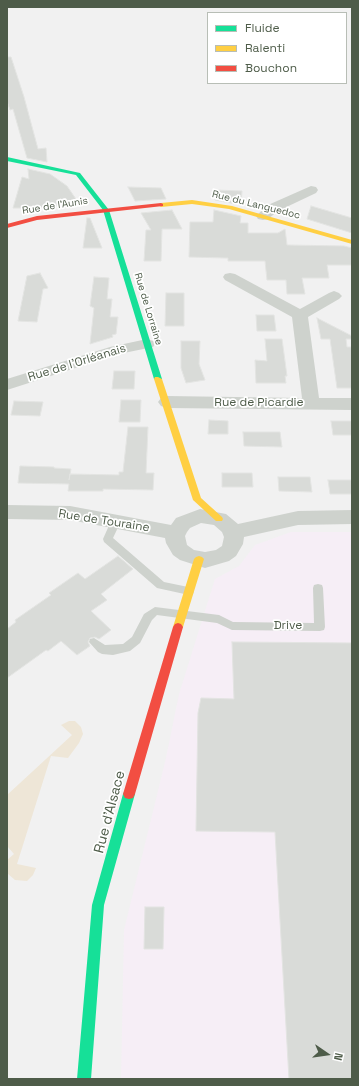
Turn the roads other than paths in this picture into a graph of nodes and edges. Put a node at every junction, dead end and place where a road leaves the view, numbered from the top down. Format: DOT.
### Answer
graph roads {
  1 [pos="7,159"];
  2 [pos="311,190"];
  3 [pos="106,210"];
  4 [pos="263,216"];
  5 [pos="7,226"];
  6 [pos="352,242"];
  7 [pos="230,276"];
  8 [pos="334,296"];
  9 [pos="300,315"];
  10 [pos="147,344"];
  11 [pos="7,385"];
  12 [pos="167,402"];
  13 [pos="310,403"];
  14 [pos="352,404"];
  15 [pos="197,500"];
  16 [pos="7,512"];
  17 [pos="352,518"];
  18 [pos="116,521"];
  19 [pos="226,525"];
  20 [pos="180,528"];
  21 [pos="199,559"];
  22 [pos="318,588"];
  23 [pos="189,591"];
  24 [pos="182,614"];
  25 [pos="94,642"];
  26 [pos="84,1079"];
  1 -- 3 [label="street, Rue de Lorraine"];
  2 -- 4 [label="street"];
  3 -- 4 [label="street, Rue du Languedoc"];
  3 -- 5 [label="street, Rue de l'Aunis"];
  3 -- 10 [label="street, Rue de Lorraine"];
  4 -- 6 [label="street, Rue du Languedoc"];
  7 -- 9 [label="street"];
  8 -- 9 [label="street"];
  9 -- 13 [label="street"];
  10 -- 11 [label="street, Rue de l'Orléanais"];
  10 -- 12 [label="street, Rue de Lorraine"];
  12 -- 13 [label="street, Rue de Picardie"];
  12 -- 15 [label="street, Rue de Lorraine"];
  13 -- 14 [label="street, Rue de Picardie"];
  15 -- 19 [label="street"];
  15 -- 20 [label="street"];
  16 -- 18 [label="street, Rue de Touraine"];
  17 -- 19 [label="street"];
  18 -- 20 [label="street, Rue de Touraine"];
  18 -- 23 [label="lane"];
  19 -- 20 [label="street"];
  19 -- 21 [label="street"];
  20 -- 21 [label="street"];
  21 -- 23 [label="street, Rue d'Alsace"];
  22 -- 24 [label="lane, Drive"];
  23 -- 24 [label="street, Rue d'Alsace"];
  24 -- 25 [label="lane"];
  24 -- 26 [label="street, Rue d'Alsace"];
}
